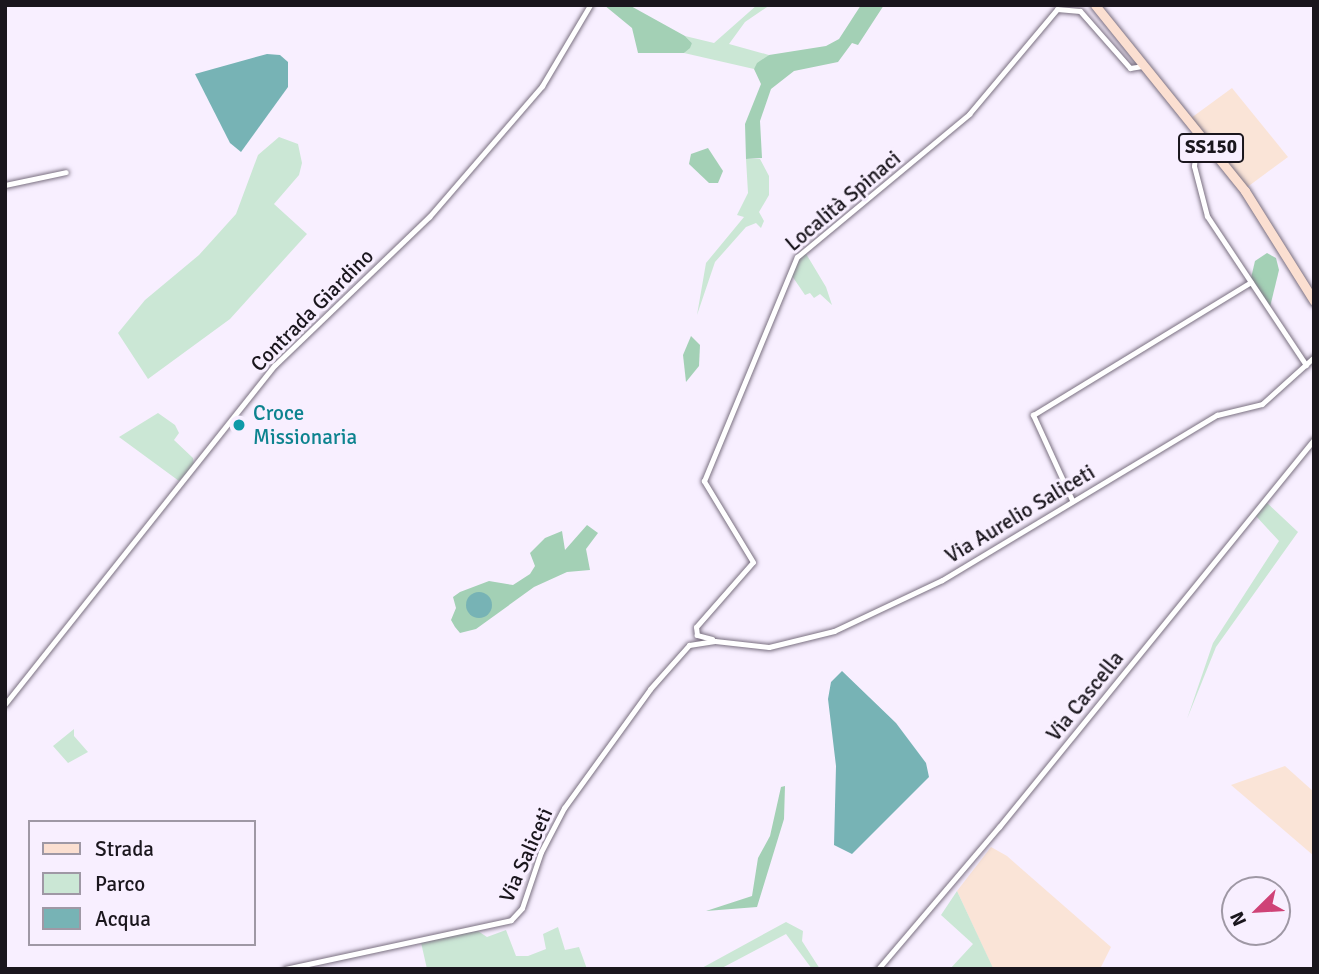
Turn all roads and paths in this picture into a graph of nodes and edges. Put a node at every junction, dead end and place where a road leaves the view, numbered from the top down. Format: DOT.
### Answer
graph roads {
  1 [pos="590,5"];
  2 [pos="1096,5"];
  3 [pos="1142,66"];
  4 [pos="1199,133"];
  5 [pos="66,172"];
  6 [pos="5,186"];
  7 [pos="1251,282"];
  8 [pos="1314,301"];
  9 [pos="1314,357"];
  10 [pos="1306,365"];
  11 [pos="1314,440"];
  12 [pos="1072,500"];
  13 [pos="721,643"];
  14 [pos="5,704"];
  15 [pos="285,969"];
  16 [pos="877,969"];
  1 -- 14 [label="street, Contrada Giardino"];
  2 -- 3 [label="main road, SS150"];
  3 -- 4 [label="main road, SS150"];
  3 -- 13 [label="street, Località Spinaci"];
  4 -- 7 [label="street"];
  4 -- 8 [label="main road, SS150"];
  5 -- 6 [label="street"];
  7 -- 10 [label="street"];
  7 -- 12 [label="street"];
  9 -- 10 [label="street, Via Aurelio Saliceti"];
  10 -- 12 [label="street, Via Aurelio Saliceti"];
  11 -- 16 [label="street, Via Cascella"];
  12 -- 13 [label="street, Via Aurelio Saliceti"];
  13 -- 15 [label="street, Via Saliceti"];
}
